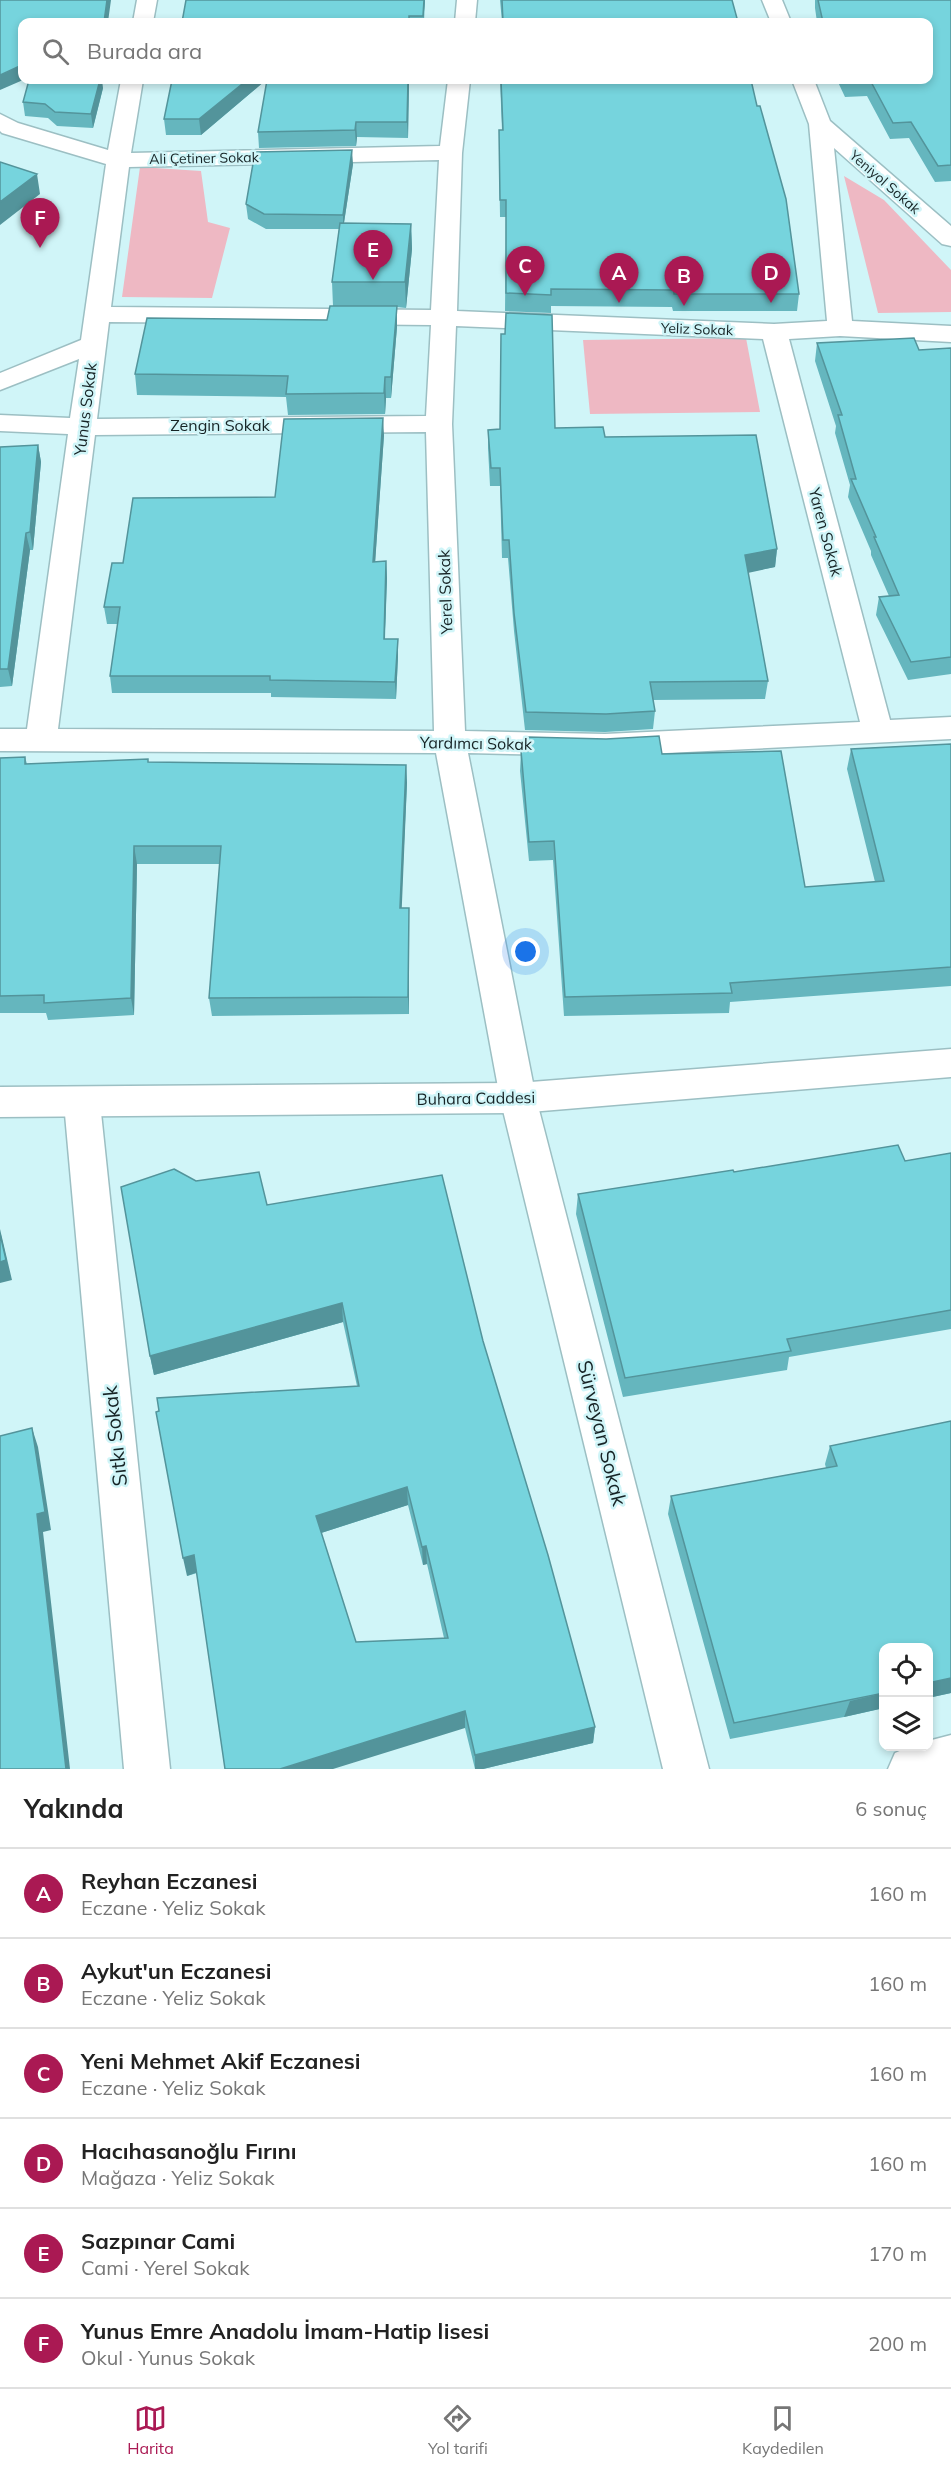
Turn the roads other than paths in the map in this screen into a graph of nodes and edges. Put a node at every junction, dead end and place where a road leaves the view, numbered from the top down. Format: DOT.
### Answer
graph roads {
  1 [pos="147,0"];
  2 [pos="467,0"];
  3 [pos="772,0"];
  4 [pos="144,18"];
  5 [pos="465,18"];
  6 [pos="779,18"];
  7 [pos="131,84"];
  8 [pos="459,84"];
  9 [pos="805,84"];
  10 [pos="0,122"];
  11 [pos="820,124"];
  12 [pos="451,153"];
  13 [pos="118,160"];
  14 [pos="951,239"];
  15 [pos="98,314"];
  16 [pos="443,318"];
  17 [pos="840,328"];
  18 [pos="774,332"];
  19 [pos="951,334"];
  20 [pos="93,345"];
  21 [pos="0,382"];
  22 [pos="0,423"];
  23 [pos="439,424"];
  24 [pos="83,426"];
  25 [pos="951,728"];
  26 [pos="878,732"];
  27 [pos="0,740"];
  28 [pos="41,740"];
  29 [pos="450,742"];
  30 [pos="951,1063"];
  31 [pos="518,1098"];
  32 [pos="0,1102"];
  33 [pos="82,1103"];
  34 [pos="951,1757"];
  35 [pos="147,1769"];
  36 [pos="686,1769"];
  37 [pos="911,1769"];
  1 -- 4 [label="street"];
  2 -- 5 [label="street"];
  3 -- 6 [label="street"];
  7 -- 13 [label="street, Yunus Sokak"];
  8 -- 12 [label="street, Yerel Sokak"];
  9 -- 11 [label="street"];
  10 -- 13 [label="street, Ali Çetiner Sokak"];
  11 -- 14 [label="street, Yeniyol Sokak"];
  11 -- 17 [label="street"];
  12 -- 13 [label="street, Ali Çetiner Sokak"];
  12 -- 16 [label="street, Yerel Sokak"];
  13 -- 15 [label="street, Yunus Sokak"];
  15 -- 16 [label="street, Yeliz Sokak"];
  15 -- 20 [label="street, Yunus Sokak"];
  16 -- 18 [label="street, Yeliz Sokak"];
  16 -- 23 [label="street, Yerel Sokak"];
  17 -- 18 [label="street, Yeliz Sokak"];
  17 -- 19 [label="street, Yeliz Sokak"];
  18 -- 26 [label="street, Yaren Sokak"];
  20 -- 21 [label="street"];
  20 -- 24 [label="street, Yunus Sokak"];
  22 -- 24 [label="street, Zengin Sokak"];
  23 -- 24 [label="street, Zengin Sokak"];
  23 -- 29 [label="street, Yerel Sokak"];
  24 -- 28 [label="street, Yunus Sokak"];
  25 -- 26 [label="street, Yardımcı Sokak"];
  26 -- 29 [label="street, Yardımcı Sokak"];
  27 -- 28 [label="street, Yardımcı Sokak"];
  28 -- 29 [label="street, Yardımcı Sokak"];
  29 -- 31 [label="street, Yerel Sokak"];
  30 -- 31 [label="street, Buhara Caddesi"];
  31 -- 33 [label="street, Buhara Caddesi"];
  31 -- 36 [label="street, Sürveyan Sokak"];
  32 -- 33 [label="street, Buhara Caddesi"];
  33 -- 35 [label="street, Sıtkı Sokak"];
  34 -- 37 [label="street"];
}
